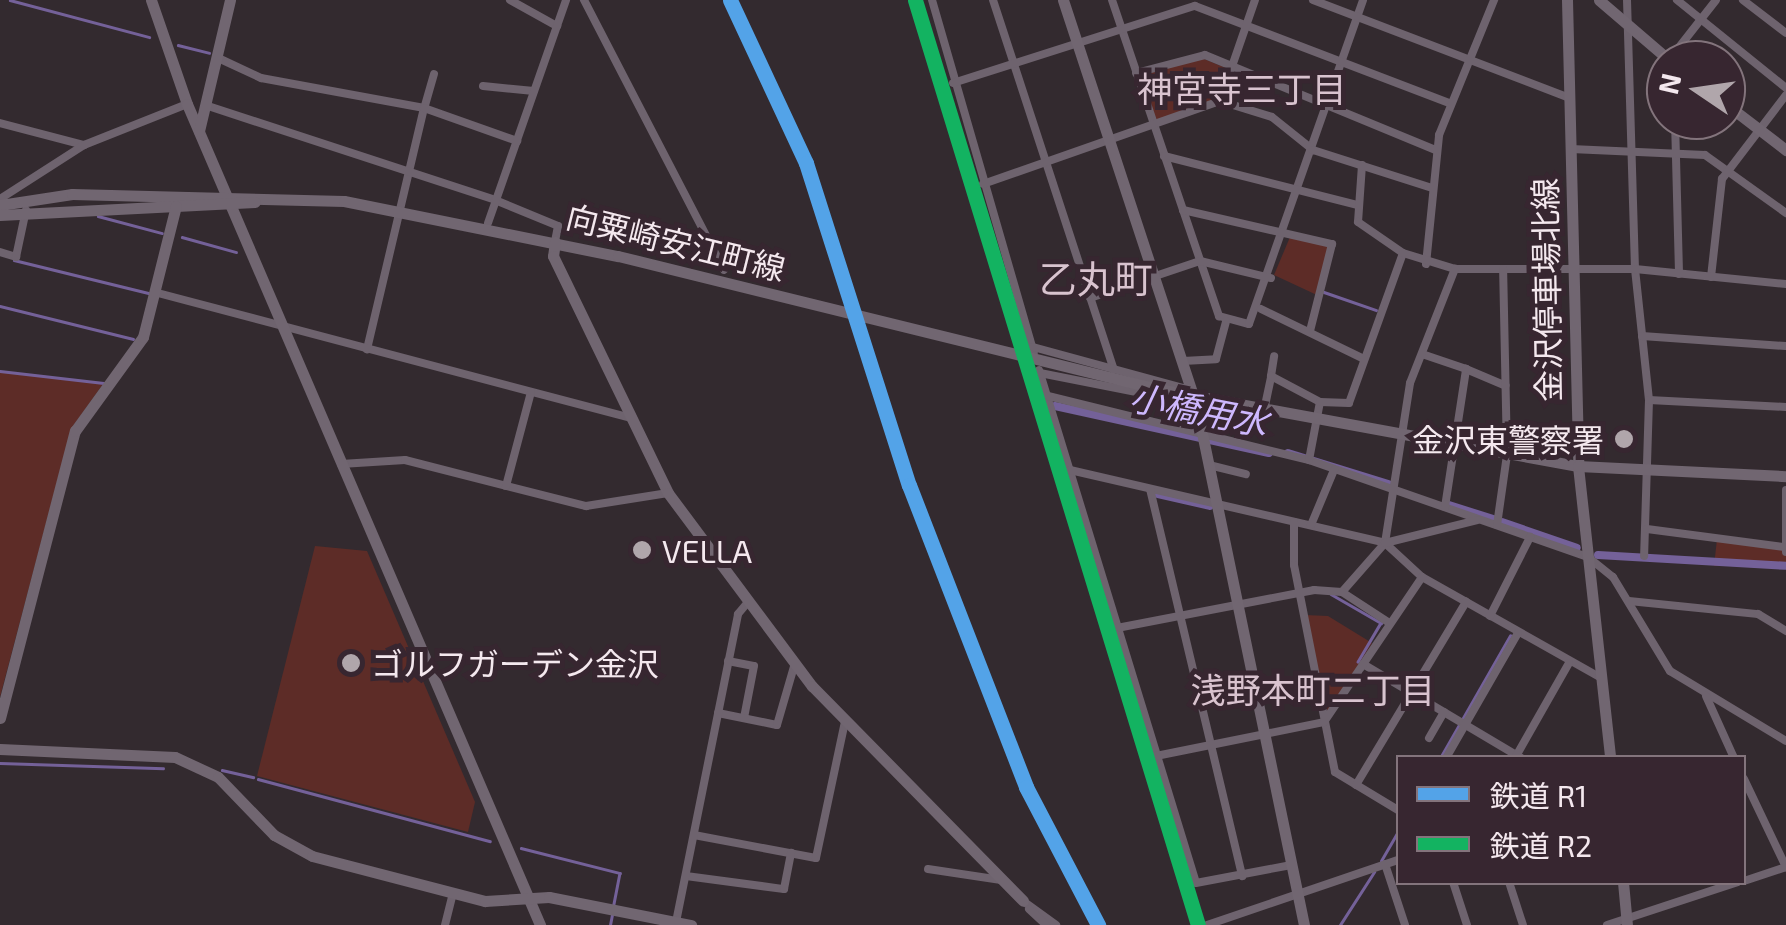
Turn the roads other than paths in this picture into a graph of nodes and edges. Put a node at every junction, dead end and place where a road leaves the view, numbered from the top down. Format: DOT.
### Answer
graph roads {
  1 [pos="151,0"];
  2 [pos="230,0"];
  3 [pos="510,0"];
  4 [pos="566,0"];
  5 [pos="584,0"];
  6 [pos="932,0"];
  7 [pos="993,0"];
  8 [pos="1063,0"];
  9 [pos="1112,0"];
  10 [pos="1164,0"];
  11 [pos="1255,0"];
  12 [pos="1313,0"];
  13 [pos="1363,0"];
  14 [pos="1494,0"];
  15 [pos="1567,0"];
  16 [pos="1599,0"];
  17 [pos="1627,0"];
  18 [pos="1677,0"];
  19 [pos="1716,0"];
  20 [pos="1743,0"];
  21 [pos="1168,10"];
  22 [pos="1358,18"];
  23 [pos="1700,21"];
  24 [pos="1248,22"];
  25 [pos="557,26"];
  26 [pos="1628,26"];
  27 [pos="1121,27"];
  28 [pos="1786,32"];
  29 [pos="1685,40"];
  30 [pos="1646,41"];
  31 [pos="1076,42"];
  32 [pos="216,57"];
  33 [pos="1343,61"];
  34 [pos="1463,62"];
  35 [pos="1012,64"];
  36 [pos="1233,65"];
  37 [pos="1136,73"];
  38 [pos="434,74"];
  39 [pos="953,83"];
  40 [pos="484,86"];
  41 [pos="534,91"];
  42 [pos="1786,91"];
  43 [pos="1569,98"];
  44 [pos="1220,101"];
  45 [pos="203,103"];
  46 [pos="1448,103"];
  47 [pos="186,104"];
  48 [pos="1328,106"];
  49 [pos="424,108"];
  50 [pos="1746,120"];
  51 [pos="0,123"];
  52 [pos="1154,126"];
  53 [pos="1758,129"];
  54 [pos="199,130"];
  55 [pos="1676,140"];
  56 [pos="517,141"];
  57 [pos="1109,142"];
  58 [pos="84,145"];
  59 [pos="1570,149"];
  60 [pos="1631,149"];
  61 [pos="1313,150"];
  62 [pos="1436,150"];
  63 [pos="1676,150"];
  64 [pos="1786,150"];
  65 [pos="1164,156"];
  66 [pos="1045,163"];
  67 [pos="1362,165"];
  68 [pos="1730,167"];
  69 [pos="415,170"];
  70 [pos="983,184"];
  71 [pos="1432,188"];
  72 [pos="1300,190"];
  73 [pos="228,199"];
  74 [pos="496,200"];
  75 [pos="0,202"];
  76 [pos="1358,204"];
  77 [pos="176,206"];
  78 [pos="405,209"];
  79 [pos="26,210"];
  80 [pos="1183,210"];
  81 [pos="1786,212"];
  82 [pos="0,215"];
  83 [pos="488,224"];
  84 [pos="1285,235"];
  85 [pos="555,242"];
  86 [pos="0,252"];
  87 [pos="1402,253"];
  88 [pos="1200,261"];
  89 [pos="1426,264"];
  90 [pos="1574,267"];
  91 [pos="1455,269"];
  92 [pos="1504,269"];
  93 [pos="1634,269"];
  94 [pos="724,270"];
  95 [pos="1678,274"];
  96 [pos="1154,275"];
  97 [pos="1711,277"];
  98 [pos="1271,278"];
  99 [pos="1786,284"];
  100 [pos="154,292"];
  101 [pos="1090,298"];
  102 [pos="1261,309"];
  103 [pos="1226,321"];
  104 [pos="282,326"];
  105 [pos="1310,331"];
  106 [pos="1642,336"];
  107 [pos="1786,346"];
  108 [pos="367,349"];
  109 [pos="1422,354"];
  110 [pos="1274,356"];
  111 [pos="1362,358"];
  112 [pos="1183,361"];
  113 [pos="1466,369"];
  114 [pos="1114,370"];
  115 [pos="1270,376"];
  116 [pos="1506,386"];
  117 [pos="531,392"];
  118 [pos="1048,396"];
  119 [pos="1194,397"];
  120 [pos="1649,400"];
  121 [pos="1320,402"];
  122 [pos="1786,407"];
  123 [pos="1263,414"];
  124 [pos="632,418"];
  125 [pos="1318,425"];
  126 [pos="1204,440"];
  127 [pos="1400,440"];
  128 [pos="1455,448"];
  129 [pos="1507,455"];
  130 [pos="1309,460"];
  131 [pos="341,464"];
  132 [pos="1209,466"];
  133 [pos="1578,466"];
  134 [pos="1070,470"];
  135 [pos="1334,470"];
  136 [pos="1649,471"];
  137 [pos="1246,474"];
  138 [pos="1786,476"];
  139 [pos="506,486"];
  140 [pos="1150,488"];
  141 [pos="1391,488"];
  142 [pos="1786,490"];
  143 [pos="668,493"];
  144 [pos="1217,506"];
  145 [pos="1446,507"];
  146 [pos="1482,519"];
  147 [pos="1294,522"];
  148 [pos="1311,525"];
  149 [pos="1498,525"];
  150 [pos="1647,529"];
  151 [pos="1530,536"];
  152 [pos="1386,543"];
  153 [pos="1784,550"];
  154 [pos="1588,556"];
  155 [pos="1644,556"];
  156 [pos="1422,577"];
  157 [pos="1299,592"];
  158 [pos="1342,592"];
  159 [pos="749,601"];
  160 [pos="1629,601"];
  161 [pos="1466,602"];
  162 [pos="1238,604"];
  163 [pos="1490,616"];
  164 [pos="1178,617"];
  165 [pos="1388,622"];
  166 [pos="1117,628"];
  167 [pos="1786,631"];
  168 [pos="1518,633"];
  169 [pos="728,661"];
  170 [pos="794,662"];
  171 [pos="1568,663"];
  172 [pos="1363,664"];
  173 [pos="1602,678"];
  174 [pos="1412,694"];
  175 [pos="1706,696"];
  176 [pos="1444,712"];
  177 [pos="718,713"];
  178 [pos="0,718"];
  179 [pos="744,718"];
  180 [pos="845,720"];
  181 [pos="1324,722"];
  182 [pos="1466,725"];
  183 [pos="1265,735"];
  184 [pos="1429,738"];
  185 [pos="1786,741"];
  186 [pos="1205,746"];
  187 [pos="0,749"];
  188 [pos="1448,755"];
  189 [pos="1514,755"];
  190 [pos="1518,755"];
  191 [pos="1610,755"];
  192 [pos="1733,755"];
  193 [pos="1156,756"];
  194 [pos="1746,783"];
  195 [pos="1356,785"];
  196 [pos="1396,809"];
  197 [pos="694,834"];
  198 [pos="791,854"];
  199 [pos="1396,861"];
  200 [pos="1291,864"];
  201 [pos="1385,864"];
  202 [pos="1786,867"];
  203 [pos="928,869"];
  204 [pos="686,876"];
  205 [pos="1242,876"];
  206 [pos="1001,880"];
  207 [pos="1746,880"];
  208 [pos="1455,885"];
  209 [pos="1510,885"];
  210 [pos="1622,885"];
  211 [pos="1731,885"];
  212 [pos="453,893"];
  213 [pos="1297,894"];
  214 [pos="528,897"];
  215 [pos="1023,901"];
  216 [pos="676,922"];
  217 [pos="1626,922"];
  218 [pos="445,925"];
  219 [pos="540,925"];
  220 [pos="690,925"];
  221 [pos="1046,925"];
  222 [pos="1056,925"];
  223 [pos="1206,925"];
  224 [pos="1304,925"];
  225 [pos="1404,925"];
  226 [pos="1467,925"];
  227 [pos="1523,925"];
  228 [pos="1606,925"];
  1 -- 47 [label="street"];
  2 -- 32 [label="street"];
  3 -- 25 [label="street"];
  4 -- 25 [label="street"];
  5 -- 94 [label="street"];
  6 -- 39 [label="street"];
  7 -- 35 [label="street"];
  8 -- 31 [label="street"];
  9 -- 27 [label="street"];
  10 -- 21 [label="street"];
  11 -- 24 [label="street"];
  12 -- 22 [label="street"];
  13 -- 22 [label="street"];
  14 -- 34 [label="street"];
  15 -- 43 [label="street, 金沢停車場北線"];
  16 -- 26 [label="street"];
  17 -- 26 [label="street"];
  18 -- 23 [label="street"];
  19 -- 23 [label="street"];
  20 -- 28 [label="street"];
  21 -- 24 [label="street"];
  21 -- 27 [label="street"];
  22 -- 33 [label="street"];
  22 -- 34 [label="street"];
  23 -- 29 [label="street"];
  23 -- 42 [label="street"];
  24 -- 33 [label="street"];
  24 -- 36 [label="street"];
  25 -- 41 [label="street"];
  26 -- 30 [label="street"];
  26 -- 60 [label="street"];
  27 -- 31 [label="street"];
  27 -- 37 [label="street"];
  31 -- 35 [label="street"];
  31 -- 57 [label="street"];
  32 -- 45 [label="street"];
  32 -- 49 [label="street"];
  33 -- 46 [label="street"];
  33 -- 48 [label="street"];
  34 -- 43 [label="street"];
  34 -- 46 [label="street"];
  35 -- 39 [label="street"];
  35 -- 66 [label="street"];
  36 -- 37 [label="street"];
  36 -- 44 [label="street"];
  36 -- 48 [label="street"];
  37 -- 52 [label="street"];
  38 -- 49 [label="street"];
  39 -- 70 [label="street"];
  40 -- 41 [label="street"];
  41 -- 56 [label="street"];
  42 -- 53 [label="street"];
  43 -- 59 [label="street, 金沢停車場北線"];
  44 -- 52 [label="street"];
  44 -- 61 [label="street"];
  45 -- 54 [label="street"];
  45 -- 69 [label="street"];
  46 -- 62 [label="street"];
  47 -- 54 [label="street"];
  47 -- 58 [label="street"];
  48 -- 61 [label="street"];
  48 -- 62 [label="street"];
  49 -- 56 [label="street"];
  49 -- 69 [label="street"];
  50 -- 53 [label="street"];
  51 -- 58 [label="street"];
  52 -- 57 [label="street"];
  52 -- 65 [label="street"];
  53 -- 64 [label="street"];
  53 -- 68 [label="street"];
  54 -- 73 [label="street"];
  55 -- 63 [label="street"];
  56 -- 74 [label="street"];
  57 -- 66 [label="street"];
  57 -- 96 [label="street"];
  58 -- 75 [label="street"];
  59 -- 60 [label="street"];
  59 -- 90 [label="street, 金沢停車場北線"];
  60 -- 63 [label="street"];
  60 -- 93 [label="street"];
  61 -- 67 [label="street"];
  61 -- 72 [label="street"];
  62 -- 71 [label="street"];
  63 -- 68 [label="street"];
  63 -- 95 [label="street"];
  65 -- 72 [label="street"];
  65 -- 80 [label="street"];
  66 -- 70 [label="street"];
  66 -- 101 [label="street"];
  67 -- 71 [label="street"];
  67 -- 76 [label="street"];
  68 -- 81 [label="street"];
  68 -- 97 [label="street"];
  69 -- 74 [label="street"];
  69 -- 78 [label="street"];
  70 -- 114 [label="street"];
  71 -- 89 [label="street"];
  72 -- 76 [label="street"];
  72 -- 84 [label="street"];
  73 -- 75 [label="street, 向粟崎安江町線"];
  73 -- 77 [label="street, 向粟崎安江町線"];
  73 -- 78 [label="street, 向粟崎安江町線"];
  73 -- 104 [label="street"];
  74 -- 83 [label="street"];
  74 -- 85 [label="street"];
  76 -- 87 [label="street"];
  77 -- 79 [label="street, 向粟崎安江町線"];
  77 -- 100 [label="street"];
  78 -- 83 [label="street, 向粟崎安江町線"];
  78 -- 108 [label="street"];
  79 -- 82 [label="street, 向粟崎安江町線"];
  79 -- 86 [label="street"];
  80 -- 84 [label="street"];
  80 -- 88 [label="street"];
  83 -- 85 [label="street, 向粟崎安江町線"];
  84 -- 98 [label="street"];
  84 -- 105 [label="street"];
  85 -- 119 [label="street, 向粟崎安江町線, bridge"];
  85 -- 124 [label="street"];
  87 -- 89 [label="street"];
  87 -- 111 [label="street"];
  88 -- 96 [label="street"];
  88 -- 98 [label="street"];
  88 -- 103 [label="street"];
  89 -- 91 [label="street"];
  90 -- 92 [label="street"];
  90 -- 93 [label="street"];
  90 -- 133 [label="street, 金沢停車場北線"];
  91 -- 92 [label="street"];
  91 -- 109 [label="street"];
  92 -- 116 [label="street"];
  93 -- 95 [label="street"];
  93 -- 106 [label="street"];
  95 -- 97 [label="street"];
  96 -- 101 [label="street"];
  96 -- 112 [label="street"];
  97 -- 99 [label="street"];
  98 -- 102 [label="street"];
  100 -- 104 [label="street"];
  100 -- 178 [label="street"];
  101 -- 114 [label="street"];
  102 -- 103 [label="street"];
  102 -- 105 [label="street"];
  103 -- 112 [label="street"];
  104 -- 108 [label="street"];
  104 -- 131 [label="street"];
  105 -- 111 [label="street"];
  106 -- 107 [label="street"];
  106 -- 120 [label="street"];
  108 -- 117 [label="street"];
  109 -- 113 [label="street"];
  109 -- 127 [label="street"];
  110 -- 115 [label="street"];
  111 -- 121 [label="street"];
  112 -- 119 [label="street"];
  113 -- 116 [label="street"];
  113 -- 128 [label="street"];
  114 -- 119 [label="street"];
  115 -- 121 [label="street"];
  115 -- 123 [label="street"];
  116 -- 129 [label="street"];
  117 -- 124 [label="street"];
  117 -- 139 [label="street"];
  118 -- 119 [label="street"];
  118 -- 126 [label="street"];
  118 -- 134 [label="street"];
  119 -- 123 [label="street, 向粟崎安江町線"];
  119 -- 126 [label="street"];
  120 -- 122 [label="street"];
  120 -- 136 [label="street"];
  121 -- 125 [label="street"];
  123 -- 125 [label="street, 向粟崎安江町線"];
  124 -- 143 [label="street"];
  125 -- 127 [label="street, 向粟崎安江町線"];
  125 -- 130 [label="street"];
  126 -- 130 [label="street"];
  126 -- 132 [label="street"];
  127 -- 128 [label="street, 向粟崎安江町線"];
  127 -- 141 [label="street"];
  128 -- 129 [label="street, 向粟崎安江町線"];
  128 -- 145 [label="street"];
  129 -- 133 [label="street, 向粟崎安江町線"];
  129 -- 149 [label="street"];
  130 -- 135 [label="street"];
  131 -- 139 [label="street"];
  131 -- 214 [label="street"];
  132 -- 137 [label="street"];
  132 -- 144 [label="street"];
  133 -- 136 [label="street, 向粟崎安江町線"];
  133 -- 154 [label="street, 金沢停車場北線"];
  134 -- 140 [label="street"];
  134 -- 166 [label="street"];
  135 -- 141 [label="street"];
  135 -- 148 [label="street"];
  136 -- 138 [label="street, 向粟崎安江町線"];
  136 -- 150 [label="street"];
  139 -- 143 [label="street"];
  140 -- 144 [label="street"];
  140 -- 164 [label="street"];
  141 -- 145 [label="street"];
  141 -- 152 [label="street"];
  142 -- 153 [label="street"];
  143 -- 159 [label="street"];
  144 -- 147 [label="street"];
  144 -- 162 [label="street"];
  145 -- 146 [label="street"];
  146 -- 149 [label="street"];
  146 -- 152 [label="street"];
  147 -- 148 [label="street"];
  147 -- 157 [label="street"];
  148 -- 152 [label="street"];
  149 -- 151 [label="street"];
  150 -- 153 [label="street"];
  150 -- 155 [label="street"];
  151 -- 154 [label="street"];
  151 -- 163 [label="street"];
  152 -- 156 [label="street"];
  152 -- 158 [label="street"];
  154 -- 160 [label="street"];
  154 -- 173 [label="street, 金沢停車場北線"];
  156 -- 161 [label="street"];
  156 -- 165 [label="street"];
  157 -- 158 [label="street"];
  157 -- 162 [label="street"];
  157 -- 181 [label="street"];
  158 -- 165 [label="street"];
  159 -- 169 [label="street"];
  159 -- 170 [label="street"];
  160 -- 167 [label="street"];
  160 -- 175 [label="street"];
  161 -- 163 [label="street"];
  161 -- 174 [label="street"];
  162 -- 164 [label="street"];
  162 -- 183 [label="street"];
  163 -- 168 [label="street"];
  164 -- 166 [label="street"];
  164 -- 186 [label="street"];
  165 -- 172 [label="street"];
  166 -- 193 [label="street"];
  168 -- 171 [label="street"];
  168 -- 182 [label="street"];
  169 -- 177 [label="street"];
  169 -- 179 [label="street"];
  170 -- 179 [label="street"];
  170 -- 180 [label="street"];
  171 -- 173 [label="street"];
  171 -- 190 [label="street"];
  172 -- 174 [label="street"];
  172 -- 181 [label="street"];
  173 -- 191 [label="street, 金沢停車場北線"];
  174 -- 176 [label="street"];
  174 -- 195 [label="street"];
  175 -- 185 [label="street"];
  175 -- 192 [label="street"];
  176 -- 182 [label="street"];
  176 -- 184 [label="street"];
  177 -- 179 [label="street"];
  177 -- 197 [label="street"];
  180 -- 198 [label="street"];
  180 -- 206 [label="street"];
  181 -- 183 [label="street"];
  181 -- 195 [label="street"];
  182 -- 188 [label="street"];
  182 -- 189 [label="street"];
  183 -- 186 [label="street"];
  183 -- 200 [label="street"];
  186 -- 193 [label="street"];
  186 -- 205 [label="street"];
  187 -- 212 [label="street"];
  193 -- 205 [label="street"];
  194 -- 202 [label="street"];
  195 -- 196 [label="street"];
  197 -- 198 [label="street"];
  197 -- 204 [label="street"];
  198 -- 204 [label="street"];
  199 -- 201 [label="street"];
  200 -- 205 [label="street"];
  200 -- 213 [label="street"];
  201 -- 213 [label="street"];
  201 -- 225 [label="street"];
  202 -- 207 [label="street"];
  203 -- 206 [label="street"];
  204 -- 216 [label="street"];
  206 -- 215 [label="street"];
  208 -- 226 [label="street"];
  209 -- 227 [label="street"];
  210 -- 217 [label="street"];
  211 -- 217 [label="street"];
  212 -- 214 [label="street"];
  212 -- 218 [label="street"];
  213 -- 223 [label="street"];
  213 -- 224 [label="street"];
  214 -- 216 [label="street"];
  214 -- 219 [label="street"];
  215 -- 221 [label="street"];
  215 -- 222 [label="street"];
  216 -- 220 [label="street"];
  217 -- 228 [label="street"];
}
